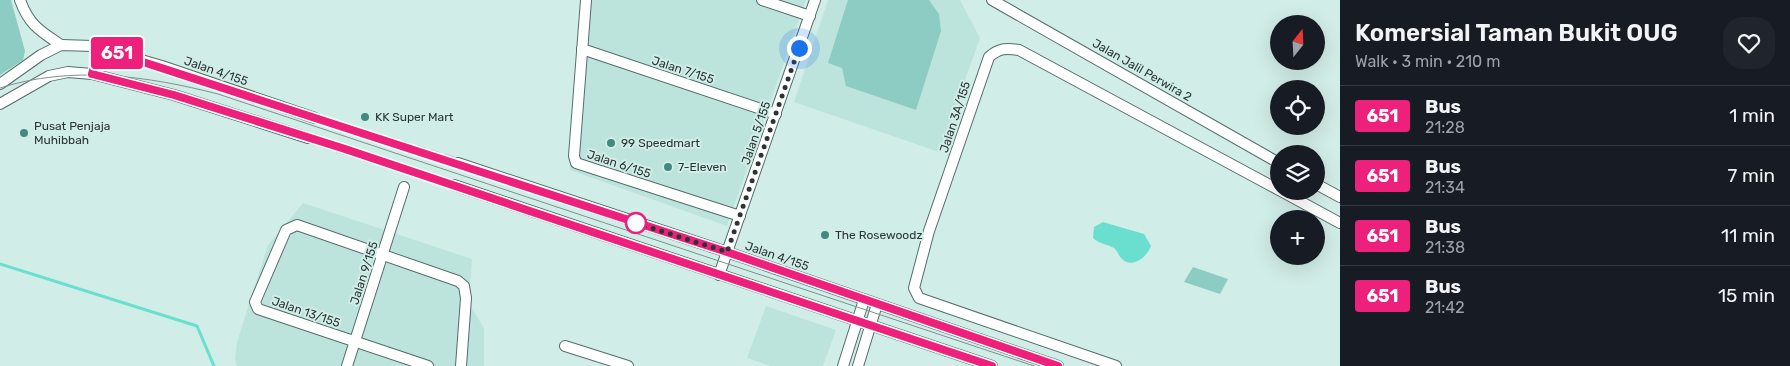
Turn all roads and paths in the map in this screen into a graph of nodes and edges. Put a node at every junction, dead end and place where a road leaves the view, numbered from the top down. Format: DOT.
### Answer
graph roads {
  1 [pos="20,0"];
  2 [pos="586,0"];
  3 [pos="762,0"];
  4 [pos="816,0"];
  5 [pos="992,0"];
  6 [pos="810,16"];
  7 [pos="61,45"];
  8 [pos="582,49"];
  9 [pos="0,84"];
  10 [pos="0,104"];
  11 [pos="776,114"];
  12 [pos="315,118"];
  13 [pos="308,138"];
  14 [pos="1270,158"];
  15 [pos="458,163"];
  16 [pos="454,185"];
  17 [pos="1270,186"];
  18 [pos="404,187"];
  19 [pos="1325,189"];
  20 [pos="1340,197"];
  21 [pos="1297,200"];
  22 [pos="740,216"];
  23 [pos="1340,223"];
  24 [pos="727,252"];
  25 [pos="382,255"];
  26 [pos="720,275"];
  27 [pos="864,300"];
  28 [pos="877,304"];
  29 [pos="857,322"];
  30 [pos="871,326"];
  31 [pos="355,342"];
  32 [pos="565,346"];
  33 [pos="598,361"];
  34 [pos="347,366"];
  35 [pos="428,366"];
  36 [pos="461,366"];
  37 [pos="628,366"];
  38 [pos="843,366"];
  39 [pos="858,366"];
  40 [pos="992,366"];
  41 [pos="1058,366"];
  42 [pos="1116,366"];
  1 -- 7 [label="street"];
  2 -- 8 [label="street"];
  3 -- 6 [label="street"];
  4 -- 6 [label="street, Jalan 5/155"];
  5 -- 14 [label="street, Jalan Jalil Perwira 2"];
  6 -- 11 [label="street, Jalan 5/155"];
  7 -- 9 [label="street"];
  7 -- 12 [label="street, Jalan 4/155"];
  8 -- 11 [label="street, Jalan 7/155"];
  8 -- 22 [label="street, Jalan 6/155"];
  10 -- 13 [label="street"];
  11 -- 22 [label="street, Jalan 5/155"];
  15 -- 24 [label="street, Jalan 4/155"];
  16 -- 26 [label="street"];
  17 -- 42 [label="street, Jalan 3A/155"];
  18 -- 25 [label="street, Jalan 9/155"];
  19 -- 20 [label="street"];
  21 -- 23 [label="street, Jalan 3A/155"];
  22 -- 24 [label="street, Jalan 5/155"];
  24 -- 26 [label="street, Jalan 5/155"];
  24 -- 27 [label="street, Jalan 4/155"];
  25 -- 31 [label="street, Jalan 9/155"];
  25 -- 31 [label="street, Jalan 13/155"];
  25 -- 36 [label="street"];
  26 -- 29 [label="street"];
  27 -- 28 [label="street, Jalan 4/155"];
  27 -- 29 [label="street"];
  28 -- 30 [label="street"];
  28 -- 41 [label="street, Jalan 4/155"];
  29 -- 30 [label="street"];
  29 -- 38 [label="street"];
  30 -- 39 [label="street"];
  30 -- 40 [label="street"];
  31 -- 34 [label="street, Jalan 9/155"];
  31 -- 35 [label="street"];
  32 -- 33 [label="street"];
  33 -- 37 [label="street"];
}
